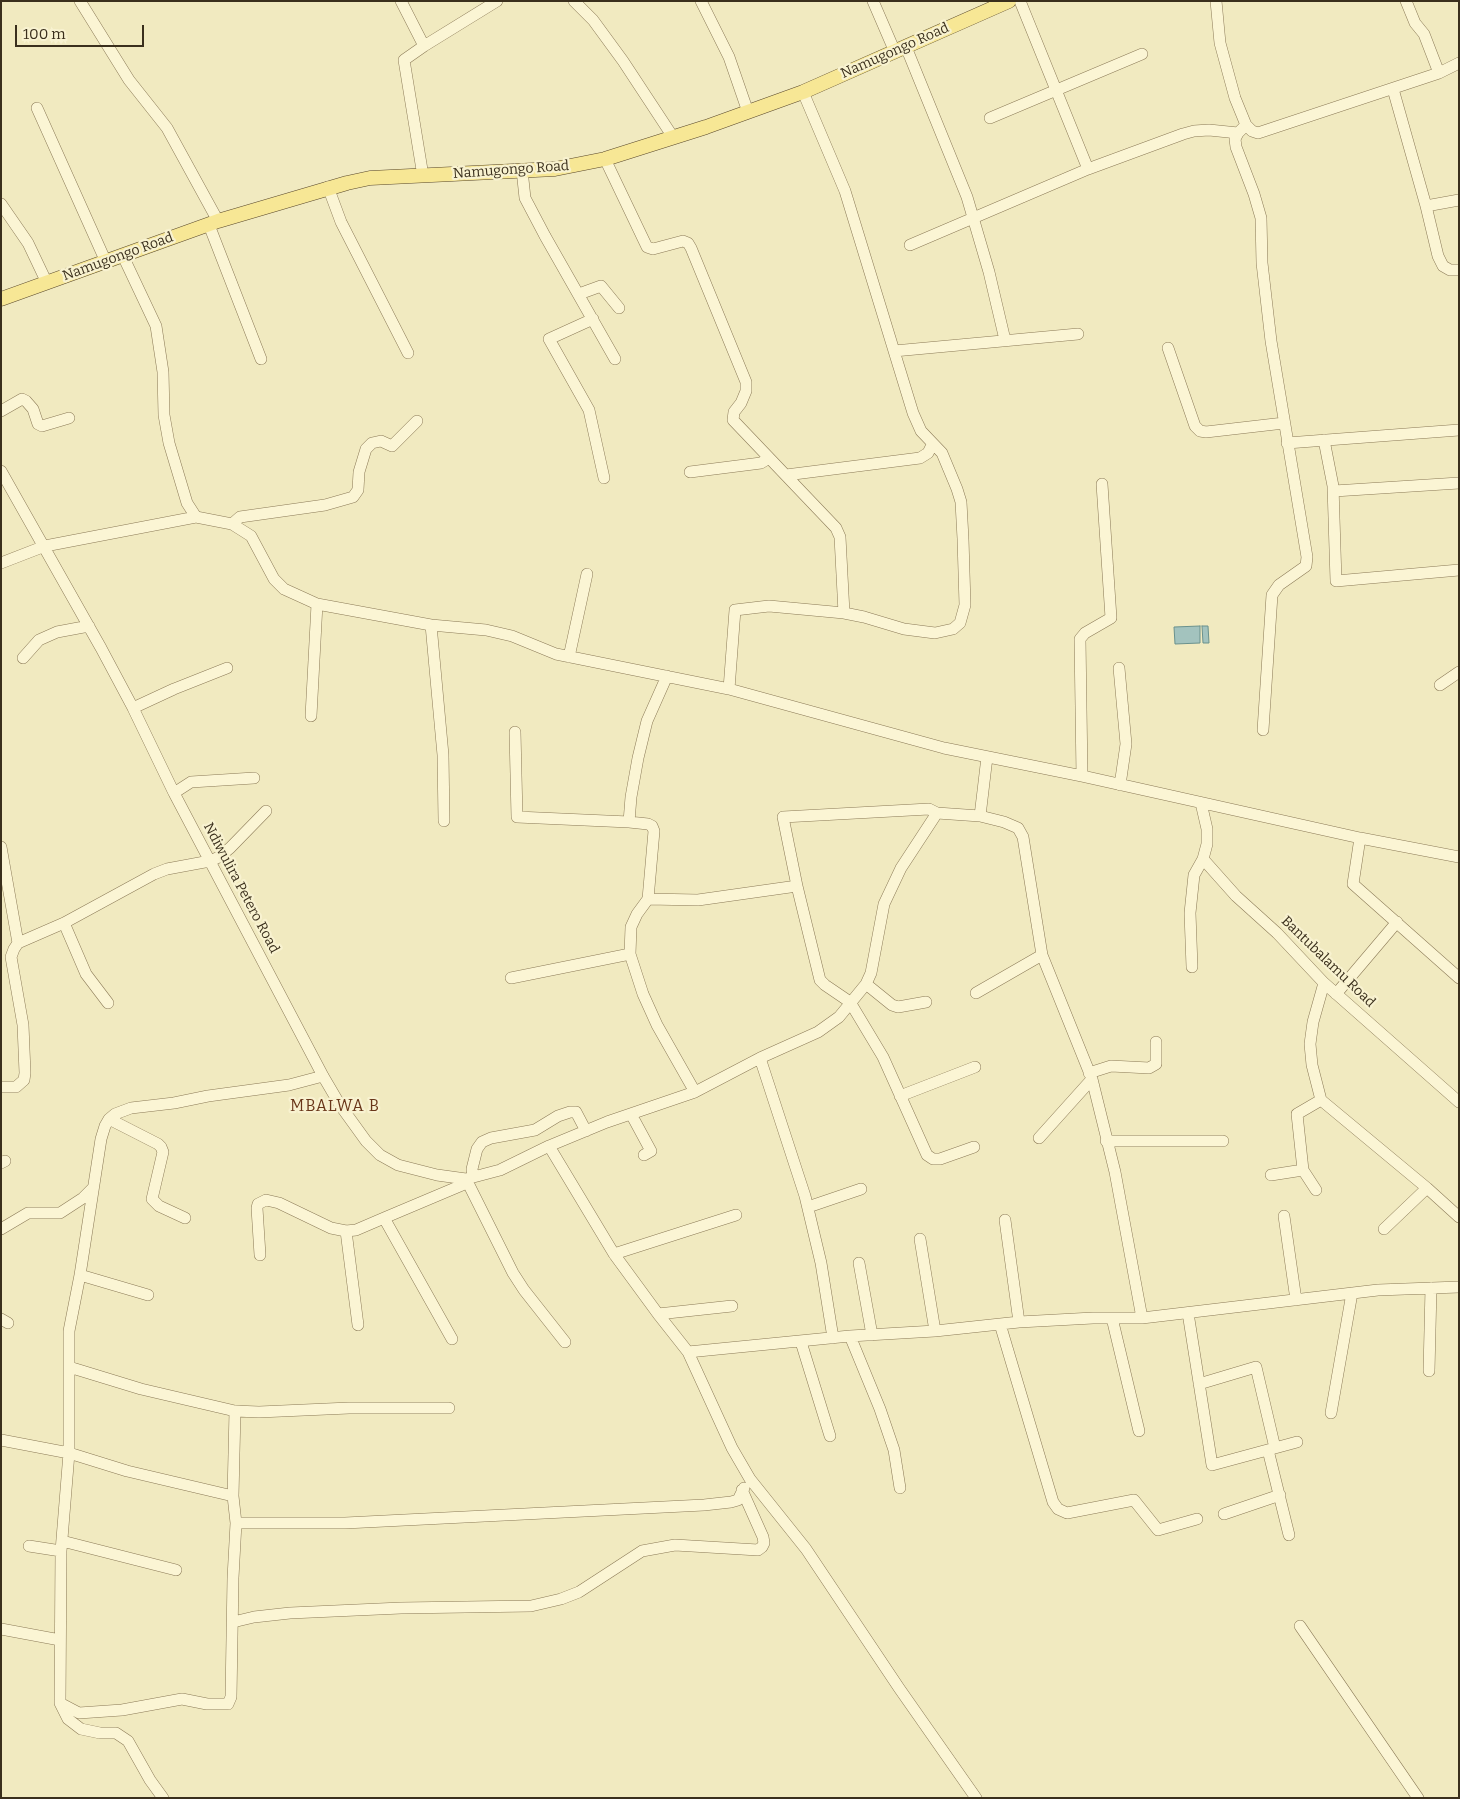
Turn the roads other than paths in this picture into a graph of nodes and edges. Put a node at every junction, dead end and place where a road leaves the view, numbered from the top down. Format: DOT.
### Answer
graph roads {
  1 [pos="80,1"];
  2 [pos="401,1"];
  3 [pos="497,1"];
  4 [pos="574,1"];
  5 [pos="701,1"];
  6 [pos="873,1"];
  7 [pos="1011,1"];
  8 [pos="1216,1"];
  9 [pos="1406,1"];
  10 [pos="424,46"];
  11 [pos="901,49"];
  12 [pos="1142,54"];
  13 [pos="1459,63"];
  14 [pos="1440,73"];
  15 [pos="1393,89"];
  16 [pos="1056,90"];
  17 [pos="802,92"];
  18 [pos="37,108"];
  19 [pos="748,112"];
  20 [pos="990,118"];
  21 [pos="1242,129"];
  22 [pos="673,137"];
  23 [pos="605,159"];
  24 [pos="1088,169"];
  25 [pos="522,170"];
  26 [pos="423,176"];
  27 [pos="328,187"];
  28 [pos="1459,200"];
  29 [pos="1,204"];
  30 [pos="1426,206"];
  31 [pos="973,218"];
  32 [pos="214,223"];
  33 [pos="910,244"];
  34 [pos="122,256"];
  35 [pos="106,262"];
  36 [pos="1459,270"];
  37 [pos="46,283"];
  38 [pos="579,294"];
  39 [pos="1,299"];
  40 [pos="619,308"];
  41 [pos="593,319"];
  42 [pos="1078,334"];
  43 [pos="1005,340"];
  44 [pos="1168,348"];
  45 [pos="894,351"];
  46 [pos="408,353"];
  47 [pos="261,359"];
  48 [pos="615,359"];
  49 [pos="1,411"];
  50 [pos="69,418"];
  51 [pos="417,420"];
  52 [pos="1284,423"];
  53 [pos="1459,430"];
  54 [pos="1324,440"];
  55 [pos="1287,443"];
  56 [pos="932,445"];
  57 [pos="769,458"];
  58 [pos="1,471"];
  59 [pos="690,472"];
  60 [pos="786,475"];
  61 [pos="604,478"];
  62 [pos="1459,483"];
  63 [pos="1102,484"];
  64 [pos="1334,491"];
  65 [pos="196,518"];
  66 [pos="232,524"];
  67 [pos="45,546"];
  68 [pos="1,563"];
  69 [pos="1459,570"];
  70 [pos="587,574"];
  71 [pos="317,604"];
  72 [pos="844,614"];
  73 [pos="431,625"];
  74 [pos="89,626"];
  75 [pos="569,657"];
  76 [pos="23,658"];
  77 [pos="227,668"];
  78 [pos="1119,668"];
  79 [pos="1459,672"];
  80 [pos="667,676"];
  81 [pos="1440,684"];
  82 [pos="729,689"];
  83 [pos="133,708"];
  84 [pos="311,716"];
  85 [pos="1263,730"];
  86 [pos="516,732"];
  87 [pos="987,757"];
  88 [pos="1082,776"];
  89 [pos="254,778"];
  90 [pos="1120,785"];
  91 [pos="174,793"];
  92 [pos="1201,803"];
  93 [pos="266,811"];
  94 [pos="937,813"];
  95 [pos="980,816"];
  96 [pos="444,821"];
  97 [pos="629,822"];
  98 [pos="1360,838"];
  99 [pos="1,847"];
  100 [pos="1459,857"];
  101 [pos="1203,859"];
  102 [pos="210,861"];
  103 [pos="5,882"];
  104 [pos="797,886"];
  105 [pos="648,899"];
  106 [pos="1397,922"];
  107 [pos="64,923"];
  108 [pos="18,943"];
  109 [pos="630,954"];
  110 [pos="1042,955"];
  111 [pos="1192,967"];
  112 [pos="511,978"];
  113 [pos="1459,978"];
  114 [pos="866,984"];
  115 [pos="1324,984"];
  116 [pos="976,993"];
  117 [pos="1336,994"];
  118 [pos="850,1002"];
  119 [pos="926,1002"];
  120 [pos="108,1003"];
  121 [pos="1156,1042"];
  122 [pos="760,1058"];
  123 [pos="974,1067"];
  124 [pos="323,1076"];
  125 [pos="1090,1076"];
  126 [pos="1,1087"];
  127 [pos="695,1092"];
  128 [pos="900,1096"];
  129 [pos="1321,1100"];
  130 [pos="1459,1102"];
  131 [pos="631,1114"];
  132 [pos="109,1119"];
  133 [pos="586,1131"];
  134 [pos="1040,1138"];
  135 [pos="1106,1141"];
  136 [pos="1223,1141"];
  137 [pos="549,1146"];
  138 [pos="974,1147"];
  139 [pos="644,1155"];
  140 [pos="1303,1170"];
  141 [pos="1271,1175"];
  142 [pos="469,1180"];
  143 [pos="93,1188"];
  144 [pos="1428,1188"];
  145 [pos="862,1189"];
  146 [pos="1316,1190"];
  147 [pos="808,1208"];
  148 [pos="736,1215"];
  149 [pos="1284,1216"];
  150 [pos="1459,1217"];
  151 [pos="185,1218"];
  152 [pos="384,1218"];
  153 [pos="1005,1220"];
  154 [pos="1,1229"];
  155 [pos="1384,1229"];
  156 [pos="346,1230"];
  157 [pos="920,1239"];
  158 [pos="614,1254"];
  159 [pos="260,1255"];
  160 [pos="859,1263"];
  161 [pos="80,1275"];
  162 [pos="1459,1286"];
  163 [pos="1431,1288"];
  164 [pos="1352,1293"];
  165 [pos="148,1296"];
  166 [pos="1296,1300"];
  167 [pos="732,1306"];
  168 [pos="1188,1313"];
  169 [pos="658,1314"];
  170 [pos="1112,1318"];
  171 [pos="1142,1318"];
  172 [pos="1019,1322"];
  173 [pos="1000,1324"];
  174 [pos="358,1325"];
  175 [pos="935,1331"];
  176 [pos="872,1335"];
  177 [pos="850,1336"];
  178 [pos="833,1338"];
  179 [pos="452,1339"];
  180 [pos="566,1342"];
  181 [pos="801,1342"];
  182 [pos="688,1352"];
  183 [pos="69,1367"];
  184 [pos="1429,1371"];
  185 [pos="1199,1384"];
  186 [pos="449,1408"];
  187 [pos="235,1411"];
  188 [pos="1332,1413"];
  189 [pos="1139,1431"];
  190 [pos="830,1436"];
  191 [pos="1,1440"];
  192 [pos="1297,1442"];
  193 [pos="1272,1449"];
  194 [pos="69,1453"];
  195 [pos="750,1479"];
  196 [pos="900,1488"];
  197 [pos="742,1490"];
  198 [pos="1280,1495"];
  199 [pos="233,1496"];
  200 [pos="1224,1514"];
  201 [pos="1197,1519"];
  202 [pos="236,1523"];
  203 [pos="1289,1535"];
  204 [pos="29,1546"];
  205 [pos="62,1546"];
  206 [pos="176,1570"];
  207 [pos="233,1622"];
  208 [pos="1300,1626"];
  209 [pos="1,1629"];
  210 [pos="60,1640"];
  211 [pos="60,1703"];
  212 [pos="162,1798"];
  213 [pos="976,1798"];
  214 [pos="1418,1798"];
  1 -- 32 [label="street"];
  2 -- 10 [label="street"];
  3 -- 10 [label="street"];
  4 -- 22 [label="street"];
  5 -- 19 [label="street"];
  6 -- 11 [label="street"];
  7 -- 11 [label="main road, Namugongo Road"];
  7 -- 16 [label="street"];
  8 -- 21 [label="street"];
  9 -- 14 [label="street"];
  10 -- 26 [label="street"];
  11 -- 17 [label="main road, Namugongo Road"];
  11 -- 31 [label="street"];
  12 -- 16 [label="street"];
  13 -- 14 [label="street"];
  14 -- 15 [label="street"];
  15 -- 21 [label="street"];
  15 -- 30 [label="street"];
  16 -- 20 [label="street"];
  16 -- 24 [label="street"];
  17 -- 19 [label="main road, Namugongo Road"];
  17 -- 45 [label="street"];
  18 -- 35 [label="street"];
  19 -- 22 [label="main road, Namugongo Road"];
  21 -- 24 [label="street"];
  21 -- 52 [label="street"];
  22 -- 23 [label="main road, Namugongo Road"];
  23 -- 25 [label="main road, Namugongo Road"];
  23 -- 57 [label="street"];
  24 -- 31 [label="street"];
  25 -- 26 [label="main road, Namugongo Road"];
  25 -- 38 [label="street"];
  26 -- 27 [label="main road, Namugongo Road"];
  27 -- 32 [label="main road, Namugongo Road"];
  27 -- 46 [label="street"];
  28 -- 30 [label="street"];
  29 -- 37 [label="street"];
  30 -- 36 [label="street"];
  31 -- 33 [label="street"];
  31 -- 43 [label="street"];
  32 -- 34 [label="main road, Namugongo Road"];
  32 -- 47 [label="street"];
  34 -- 35 [label="main road, Namugongo Road"];
  34 -- 65 [label="street"];
  35 -- 37 [label="main road, Namugongo Road"];
  37 -- 39 [label="main road, Namugongo Road"];
  38 -- 40 [label="street"];
  38 -- 41 [label="street"];
  41 -- 48 [label="street"];
  41 -- 61 [label="street"];
  42 -- 43 [label="street"];
  43 -- 45 [label="street"];
  44 -- 52 [label="street"];
  45 -- 56 [label="street"];
  49 -- 50 [label="street"];
  51 -- 66 [label="street"];
  52 -- 55 [label="street"];
  53 -- 54 [label="street"];
  54 -- 55 [label="street"];
  54 -- 64 [label="street"];
  55 -- 85 [label="street"];
  56 -- 60 [label="street"];
  56 -- 72 [label="street"];
  57 -- 59 [label="street"];
  57 -- 60 [label="street"];
  58 -- 67 [label="street, Ndiwulira Petero Road"];
  60 -- 72 [label="street"];
  62 -- 64 [label="street"];
  63 -- 88 [label="street"];
  64 -- 69 [label="street"];
  65 -- 66 [label="street"];
  65 -- 67 [label="street"];
  66 -- 71 [label="street"];
  67 -- 68 [label="street"];
  67 -- 74 [label="street, Ndiwulira Petero Road"];
  70 -- 75 [label="street"];
  71 -- 73 [label="street"];
  71 -- 84 [label="street"];
  72 -- 82 [label="street"];
  73 -- 75 [label="street"];
  73 -- 96 [label="street"];
  74 -- 76 [label="street"];
  74 -- 83 [label="street, Ndiwulira Petero Road"];
  75 -- 80 [label="street"];
  77 -- 83 [label="street"];
  78 -- 90 [label="street"];
  79 -- 81 [label="street"];
  80 -- 82 [label="street"];
  80 -- 97 [label="street"];
  82 -- 87 [label="street"];
  83 -- 91 [label="street, Ndiwulira Petero Road"];
  86 -- 97 [label="street"];
  87 -- 88 [label="street"];
  87 -- 95 [label="street"];
  88 -- 90 [label="street"];
  89 -- 91 [label="street"];
  90 -- 92 [label="street"];
  91 -- 102 [label="street, Ndiwulira Petero Road"];
  92 -- 98 [label="street"];
  92 -- 101 [label="street"];
  93 -- 102 [label="street"];
  94 -- 95 [label="street"];
  94 -- 104 [label="street"];
  94 -- 114 [label="street"];
  95 -- 110 [label="street"];
  97 -- 105 [label="street"];
  98 -- 100 [label="street"];
  98 -- 106 [label="street"];
  99 -- 103 [label="street"];
  101 -- 111 [label="street"];
  101 -- 115 [label="street, Bantubalamu Road"];
  102 -- 107 [label="street"];
  102 -- 124 [label="street, Ndiwulira Petero Road"];
  103 -- 108 [label="street"];
  104 -- 105 [label="street"];
  104 -- 118 [label="street"];
  105 -- 109 [label="street"];
  106 -- 113 [label="street"];
  106 -- 117 [label="street"];
  107 -- 108 [label="street"];
  107 -- 120 [label="street"];
  108 -- 126 [label="street"];
  109 -- 112 [label="street"];
  109 -- 127 [label="street"];
  110 -- 116 [label="street"];
  110 -- 125 [label="street"];
  114 -- 118 [label="street, Ndiwulira Petero Road"];
  114 -- 119 [label="street"];
  115 -- 117 [label="street, Bantubalamu Road"];
  115 -- 129 [label="street"];
  117 -- 130 [label="street, Bantubalamu Road"];
  118 -- 122 [label="street, Ndiwulira Petero Road"];
  118 -- 128 [label="street"];
  121 -- 125 [label="street"];
  122 -- 127 [label="street, Ndiwulira Petero Road"];
  122 -- 147 [label="street"];
  123 -- 128 [label="street"];
  124 -- 132 [label="street"];
  124 -- 142 [label="street, Ndiwulira Petero Road"];
  125 -- 134 [label="street"];
  125 -- 135 [label="street"];
  127 -- 131 [label="street, Ndiwulira Petero Road"];
  128 -- 138 [label="street"];
  129 -- 140 [label="street"];
  129 -- 144 [label="street"];
  131 -- 133 [label="street, Ndiwulira Petero Road"];
  131 -- 139 [label="street"];
  132 -- 143 [label="street"];
  132 -- 151 [label="street"];
  133 -- 137 [label="street, Ndiwulira Petero Road"];
  133 -- 142 [label="street"];
  135 -- 136 [label="street"];
  135 -- 171 [label="street"];
  137 -- 142 [label="street, Ndiwulira Petero Road"];
  137 -- 158 [label="street"];
  140 -- 141 [label="street"];
  140 -- 146 [label="street"];
  142 -- 152 [label="street"];
  142 -- 180 [label="street"];
  143 -- 154 [label="street"];
  143 -- 161 [label="street"];
  144 -- 150 [label="street"];
  144 -- 155 [label="street"];
  145 -- 147 [label="street"];
  147 -- 178 [label="street"];
  148 -- 158 [label="street"];
  149 -- 166 [label="street"];
  152 -- 156 [label="street"];
  152 -- 179 [label="street"];
  153 -- 172 [label="street"];
  156 -- 159 [label="street"];
  156 -- 174 [label="street"];
  157 -- 175 [label="street"];
  158 -- 169 [label="street"];
  160 -- 176 [label="street"];
  161 -- 165 [label="street"];
  161 -- 183 [label="street"];
  162 -- 163 [label="street"];
  163 -- 164 [label="street"];
  163 -- 184 [label="street"];
  164 -- 166 [label="street"];
  164 -- 188 [label="street"];
  166 -- 168 [label="street"];
  167 -- 169 [label="street"];
  168 -- 171 [label="street"];
  168 -- 185 [label="street"];
  169 -- 182 [label="street"];
  170 -- 171 [label="street"];
  170 -- 172 [label="street"];
  170 -- 189 [label="street"];
  172 -- 173 [label="street"];
  173 -- 175 [label="street"];
  173 -- 201 [label="street"];
  175 -- 176 [label="street"];
  176 -- 177 [label="street"];
  177 -- 178 [label="street"];
  177 -- 196 [label="street"];
  178 -- 181 [label="street"];
  181 -- 182 [label="street"];
  181 -- 190 [label="street"];
  182 -- 195 [label="street"];
  183 -- 187 [label="street"];
  183 -- 194 [label="street"];
  185 -- 193 [label="street"];
  185 -- 193 [label="street"];
  186 -- 187 [label="street"];
  187 -- 199 [label="street"];
  191 -- 194 [label="street"];
  192 -- 193 [label="street"];
  193 -- 198 [label="street"];
  194 -- 199 [label="street"];
  194 -- 205 [label="street"];
  195 -- 197 [label="street"];
  195 -- 213 [label="street"];
  197 -- 202 [label="street"];
  197 -- 207 [label="street"];
  198 -- 200 [label="street"];
  198 -- 203 [label="street"];
  199 -- 202 [label="street"];
  202 -- 207 [label="street"];
  204 -- 205 [label="street"];
  205 -- 206 [label="street"];
  205 -- 210 [label="street"];
  207 -- 211 [label="street"];
  208 -- 214 [label="street"];
  209 -- 210 [label="street"];
  210 -- 211 [label="street"];
  211 -- 212 [label="street"];
}
